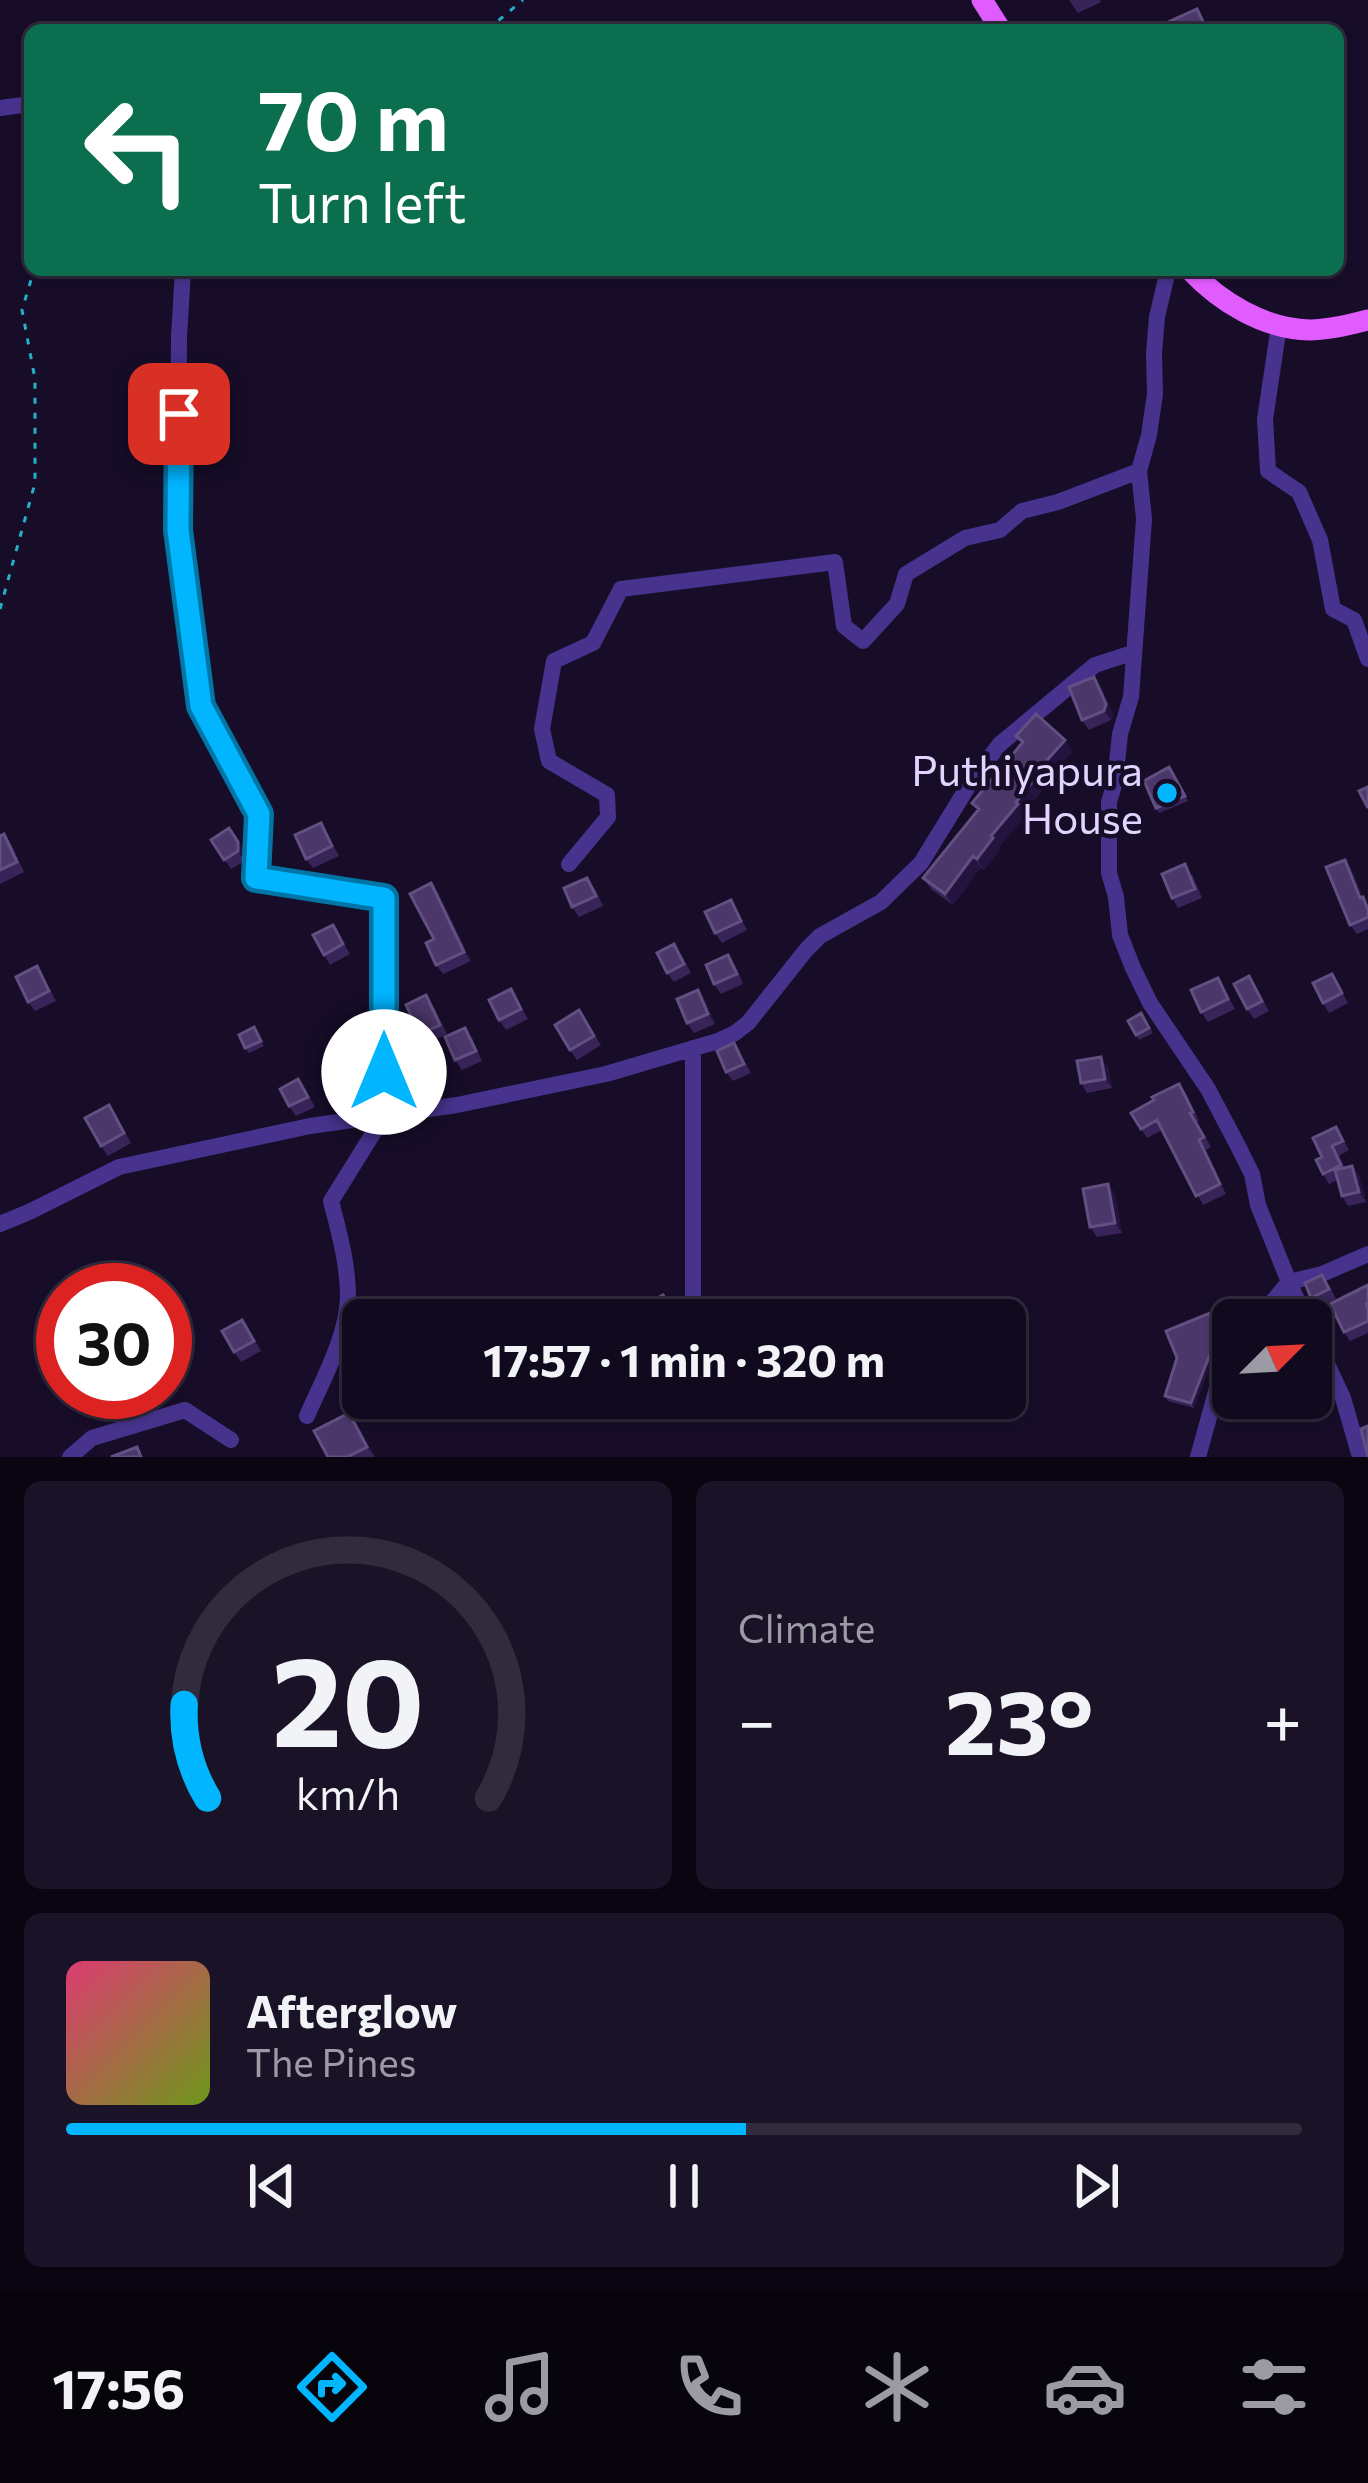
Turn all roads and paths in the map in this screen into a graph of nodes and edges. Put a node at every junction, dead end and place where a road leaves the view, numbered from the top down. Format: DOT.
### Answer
graph roads {
  1 [pos="524,0"];
  2 [pos="494,24"];
  3 [pos="32,276"];
  4 [pos="183,276"];
  5 [pos="1167,276"];
  6 [pos="1196,276"];
  7 [pos="1368,320"];
  8 [pos="1279,326"];
  9 [pos="1139,471"];
  10 [pos="0,609"];
  11 [pos="1132,653"];
  12 [pos="1368,659"];
  13 [pos="568,864"];
  14 [pos="693,1048"];
  15 [pos="384,1115"];
  16 [pos="0,1224"];
  17 [pos="1368,1254"];
  18 [pos="1289,1282"];
  19 [pos="693,1299"];
  20 [pos="1275,1299"];
  21 [pos="1297,1299"];
  22 [pos="1332,1376"];
  23 [pos="1212,1406"];
  24 [pos="307,1416"];
  25 [pos="231,1440"];
  26 [pos="70,1457"];
  27 [pos="1198,1457"];
  28 [pos="1360,1457"];
  1 -- 2 [label="path"];
  3 -- 10 [label="path"];
  4 -- 15 [label="street"];
  5 -- 9 [label="street"];
  6 -- 8 [label="main road"];
  7 -- 8 [label="main road"];
  8 -- 12 [label="street"];
  9 -- 11 [label="street"];
  9 -- 13 [label="street"];
  11 -- 14 [label="street"];
  11 -- 18 [label="street"];
  14 -- 15 [label="street"];
  14 -- 19 [label="street"];
  15 -- 16 [label="street"];
  15 -- 24 [label="street"];
  17 -- 18 [label="street"];
  18 -- 20 [label="street"];
  18 -- 21 [label="street"];
  22 -- 28 [label="street"];
  23 -- 27 [label="street"];
  25 -- 26 [label="street"];
}
